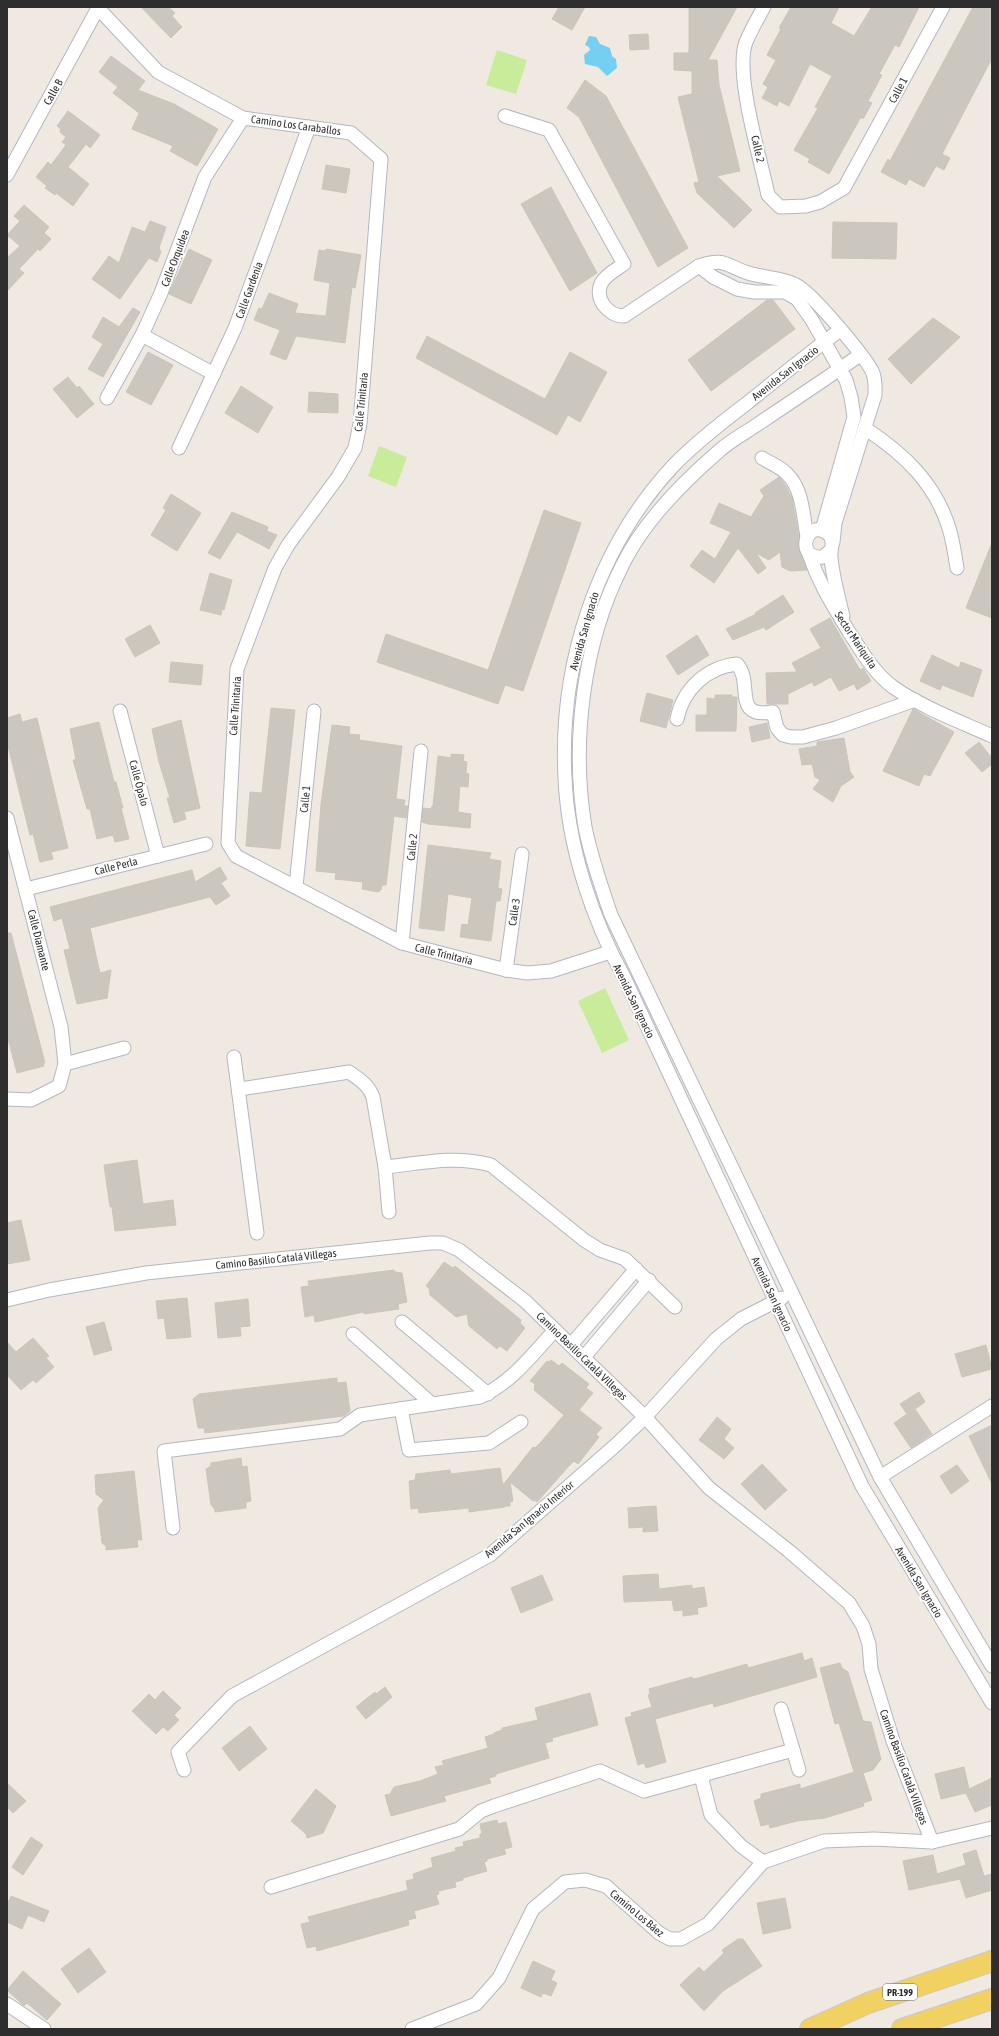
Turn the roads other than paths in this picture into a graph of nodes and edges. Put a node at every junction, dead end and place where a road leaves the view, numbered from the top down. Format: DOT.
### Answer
graph roads {
  1 [pos="764,7"];
  2 [pos="943,7"];
  3 [pos="98,8"];
  4 [pos="505,116"];
  5 [pos="243,118"];
  6 [pos="309,127"];
  7 [pos="381,159"];
  8 [pos="853,174"];
  9 [pos="7,175"];
  10 [pos="699,266"];
  11 [pos="840,330"];
  12 [pos="142,335"];
  13 [pos="824,342"];
  14 [pos="860,355"];
  15 [pos="840,369"];
  16 [pos="214,374"];
  17 [pos="107,398"];
  18 [pos="866,429"];
  19 [pos="179,448"];
  20 [pos="762,458"];
  21 [pos="822,530"];
  22 [pos="807,536"];
  23 [pos="831,546"];
  24 [pos="810,554"];
  25 [pos="957,568"];
  26 [pos="845,625"];
  27 [pos="915,700"];
  28 [pos="120,711"];
  29 [pos="314,711"];
  30 [pos="678,719"];
  31 [pos="992,736"];
  32 [pos="421,751"];
  33 [pos="7,818"];
  34 [pos="206,844"];
  35 [pos="522,854"];
  36 [pos="158,856"];
  37 [pos="296,886"];
  38 [pos="26,889"];
  39 [pos="402,943"];
  40 [pos="610,952"];
  41 [pos="506,970"];
  42 [pos="124,1048"];
  43 [pos="234,1057"];
  44 [pos="64,1070"];
  45 [pos="240,1089"];
  46 [pos="7,1099"];
  47 [pos="385,1167"];
  48 [pos="388,1212"];
  49 [pos="257,1234"];
  50 [pos="636,1269"];
  51 [pos="649,1280"];
  52 [pos="790,1293"];
  53 [pos="7,1300"];
  54 [pos="775,1301"];
  55 [pos="675,1307"];
  56 [pos="402,1322"];
  57 [pos="555,1330"];
  58 [pos="354,1334"];
  59 [pos="571,1345"];
  60 [pos="584,1357"];
  61 [pos="488,1394"];
  62 [pos="432,1404"];
  63 [pos="992,1406"];
  64 [pos="400,1409"];
  65 [pos="645,1417"];
  66 [pos="521,1422"];
  67 [pos="880,1478"];
  68 [pos="173,1528"];
  69 [pos="992,1666"];
  70 [pos="992,1703"];
  71 [pos="781,1709"];
  72 [pos="793,1750"];
  73 [pos="184,1770"];
  74 [pos="799,1770"];
  75 [pos="700,1776"];
  76 [pos="992,1828"];
  77 [pos="932,1842"];
  78 [pos="763,1862"];
  79 [pos="271,1887"];
  80 [pos="992,1961"];
  81 [pos="992,1998"];
  82 [pos="7,2004"];
  83 [pos="44,2029"];
  84 [pos="412,2029"];
  85 [pos="810,2029"];
  86 [pos="902,2029"];
  1 -- 8 [label="street, Calle 2"];
  2 -- 8 [label="street, Calle 1"];
  3 -- 5 [label="street, Camino Los Caraballos"];
  3 -- 9 [label="street, Calle B"];
  4 -- 10 [label="street"];
  5 -- 6 [label="street, Camino Los Caraballos"];
  5 -- 12 [label="street, Calle Orquídea"];
  6 -- 7 [label="street, Camino Los Caraballos"];
  6 -- 16 [label="street, Calle Gardenia"];
  7 -- 37 [label="street, Calle Trinitaria"];
  10 -- 11 [label="street"];
  10 -- 13 [label="street"];
  11 -- 13 [label="street, Avenida San Ignacio"];
  11 -- 14 [label="street"];
  12 -- 16 [label="street"];
  12 -- 17 [label="street, Calle Orquídea"];
  13 -- 15 [label="street"];
  13 -- 40 [label="street, Avenida San Ignacio"];
  14 -- 15 [label="street, Avenida San Ignacio"];
  14 -- 18 [label="street"];
  15 -- 21 [label="street"];
  15 -- 52 [label="street, Avenida San Ignacio"];
  16 -- 19 [label="street, Calle Gardenia"];
  18 -- 23 [label="street"];
  18 -- 25 [label="street"];
  20 -- 22 [label="street"];
  21 -- 22 [label="street"];
  21 -- 23 [label="street"];
  22 -- 24 [label="street"];
  23 -- 24 [label="street"];
  23 -- 26 [label="street"];
  24 -- 26 [label="street, Sector Mariquita"];
  26 -- 27 [label="street, Sector Mariquita"];
  27 -- 30 [label="street"];
  27 -- 31 [label="street, Sector Mariquita"];
  28 -- 36 [label="street, Calle Ópalo"];
  29 -- 37 [label="street, Calle 1"];
  32 -- 39 [label="street, Calle 2"];
  33 -- 38 [label="street, Calle Diamante"];
  34 -- 36 [label="street, Calle Perla"];
  35 -- 41 [label="street, Calle 3"];
  36 -- 38 [label="street, Calle Perla"];
  37 -- 39 [label="street, Calle Trinitaria"];
  38 -- 44 [label="street, Calle Diamante"];
  39 -- 41 [label="street, Calle Trinitaria"];
  40 -- 41 [label="street, Calle Trinitaria"];
  40 -- 54 [label="street, Avenida San Ignacio"];
  42 -- 44 [label="street"];
  43 -- 45 [label="street"];
  44 -- 46 [label="street"];
  45 -- 47 [label="street"];
  45 -- 49 [label="street"];
  47 -- 48 [label="street"];
  47 -- 50 [label="street"];
  50 -- 51 [label="street"];
  50 -- 59 [label="street"];
  51 -- 55 [label="street"];
  51 -- 60 [label="street"];
  52 -- 54 [label="street, Avenida San Ignacio Interior"];
  52 -- 67 [label="street, Avenida San Ignacio"];
  53 -- 57 [label="street, Camino Basilio Catalá Villegas"];
  54 -- 65 [label="street, Avenida San Ignacio Interior"];
  54 -- 70 [label="street, Avenida San Ignacio"];
  56 -- 61 [label="street"];
  57 -- 59 [label="street, Camino Basilio Catalá Villegas"];
  57 -- 61 [label="street"];
  58 -- 62 [label="street"];
  59 -- 60 [label="street, Camino Basilio Catalá Villegas"];
  60 -- 65 [label="street, Camino Basilio Catalá Villegas"];
  61 -- 62 [label="street"];
  62 -- 64 [label="street"];
  63 -- 67 [label="street"];
  64 -- 66 [label="street"];
  64 -- 68 [label="street"];
  65 -- 73 [label="street, Avenida San Ignacio Interior"];
  65 -- 77 [label="street, Camino Basilio Catalá Villegas"];
  67 -- 69 [label="street, Avenida San Ignacio"];
  71 -- 72 [label="street"];
  72 -- 74 [label="street"];
  72 -- 75 [label="street"];
  75 -- 78 [label="street"];
  75 -- 79 [label="street"];
  76 -- 77 [label="street, Camino Los Báez"];
  77 -- 78 [label="street, Camino Los Báez"];
  78 -- 84 [label="street, Camino Los Báez"];
  80 -- 85 [label="main road, PR-199"];
  81 -- 86 [label="main road"];
  82 -- 83 [label="street"];
}
